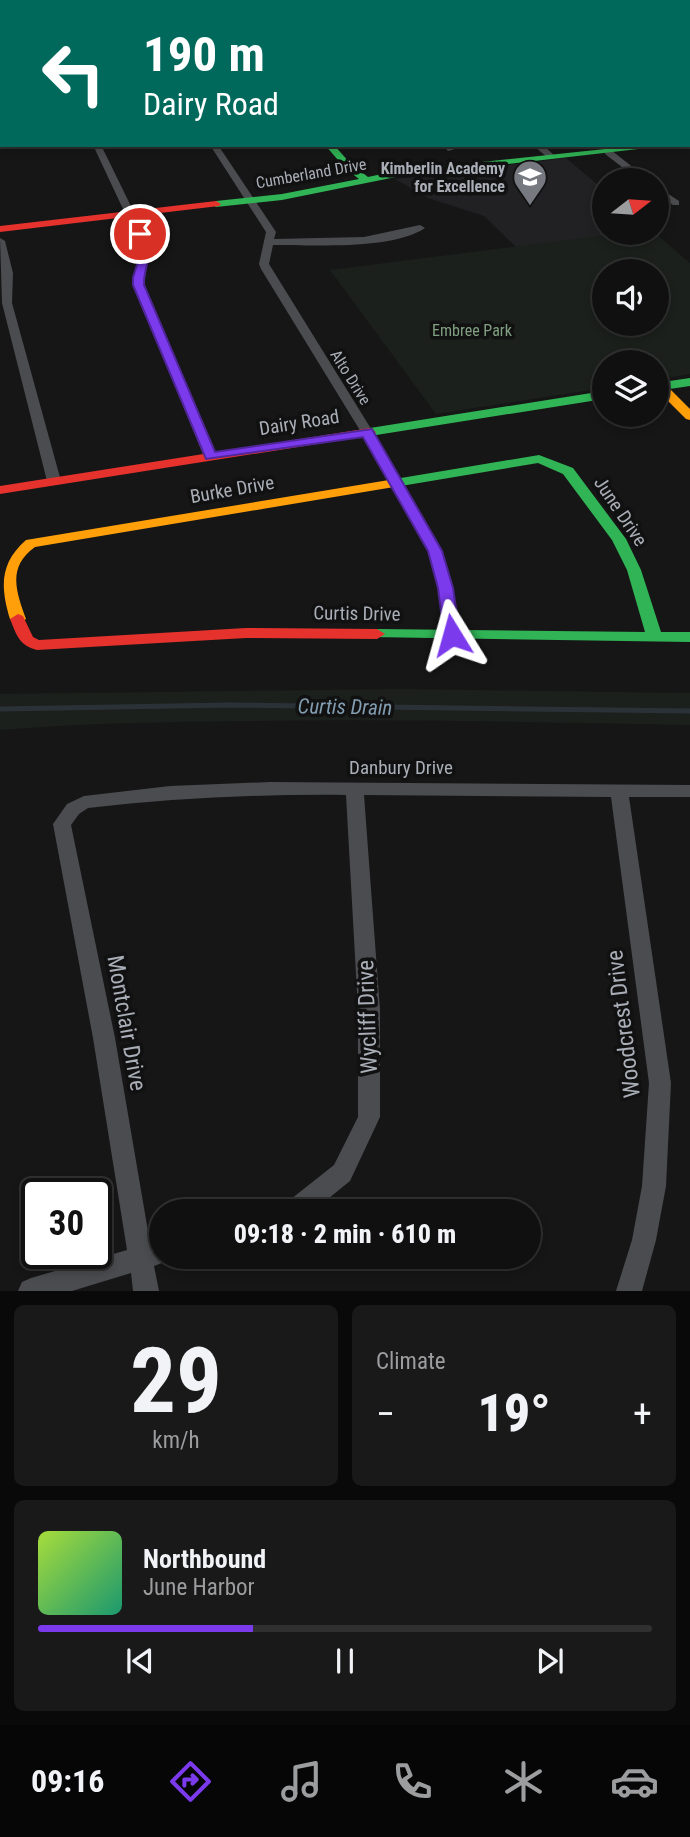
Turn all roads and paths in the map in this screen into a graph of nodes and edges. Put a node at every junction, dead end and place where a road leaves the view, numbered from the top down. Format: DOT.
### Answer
graph roads {
  1 [pos="98,147"];
  2 [pos="215,147"];
  3 [pos="331,147"];
  4 [pos="539,147"];
  5 [pos="652,147"];
  6 [pos="608,152"];
  7 [pos="552,158"];
  8 [pos="629,168"];
  9 [pos="368,181"];
  10 [pos="669,198"];
  11 [pos="252,201"];
  12 [pos="676,203"];
  13 [pos="131,215"];
  14 [pos="420,228"];
  15 [pos="0,229"];
  16 [pos="0,241"];
  17 [pos="268,242"];
  18 [pos="690,382"];
  19 [pos="669,385"];
  20 [pos="592,397"];
  21 [pos="669,397"];
  22 [pos="690,416"];
  23 [pos="367,432"];
  24 [pos="211,457"];
  25 [pos="549,462"];
  26 [pos="54,481"];
  27 [pos="395,482"];
  28 [pos="0,490"];
  29 [pos="452,635"];
  30 [pos="654,636"];
  31 [pos="690,637"];
  32 [pos="26,640"];
  33 [pos="355,789"];
  34 [pos="619,791"];
  35 [pos="690,791"];
  36 [pos="113,797"];
  37 [pos="309,1199"];
  38 [pos="149,1246"];
  39 [pos="149,1256"];
  40 [pos="149,1269"];
  41 [pos="31,1291"];
  42 [pos="146,1291"];
  43 [pos="629,1291"];
  1 -- 13 [label="street"];
  2 -- 11 [label="street, Alto Drive"];
  3 -- 9 [label="street"];
  4 -- 7 [label="street"];
  5 -- 6 [label="street, Cumberland Drive"];
  6 -- 7 [label="street, Cumberland Drive"];
  6 -- 8 [label="street"];
  7 -- 9 [label="street, Cumberland Drive"];
  9 -- 11 [label="street, Cumberland Drive"];
  10 -- 12 [label="street"];
  11 -- 13 [label="street, Cumberland Drive"];
  11 -- 17 [label="street, Alto Drive"];
  13 -- 15 [label="street, Cumberland Drive"];
  13 -- 24 [label="street"];
  14 -- 17 [label="street"];
  16 -- 26 [label="street"];
  17 -- 23 [label="street, Alto Drive"];
  18 -- 19 [label="street"];
  20 -- 23 [label="street, Dairy Road"];
  21 -- 22 [label="street"];
  23 -- 24 [label="street, Dairy Road"];
  23 -- 27 [label="street, Alto Drive"];
  24 -- 26 [label="street, Dairy Road"];
  25 -- 27 [label="street, Burke Drive"];
  25 -- 30 [label="street, June Drive"];
  26 -- 28 [label="street, Dairy Road"];
  27 -- 29 [label="street, Alto Drive"];
  27 -- 32 [label="street, Burke Drive"];
  29 -- 30 [label="street, Curtis Drive"];
  29 -- 32 [label="street, Curtis Drive"];
  30 -- 31 [label="street, Curtis Drive"];
  33 -- 34 [label="street, Danbury Drive"];
  33 -- 36 [label="street, Danbury Drive"];
  33 -- 37 [label="street, Wycliff Drive"];
  34 -- 35 [label="street, Danbury Drive"];
  34 -- 43 [label="street, Woodcrest Drive"];
  36 -- 38 [label="street, Montclair Drive"];
  39 -- 41 [label="street"];
  40 -- 42 [label="street, Montclair Drive"];
}
